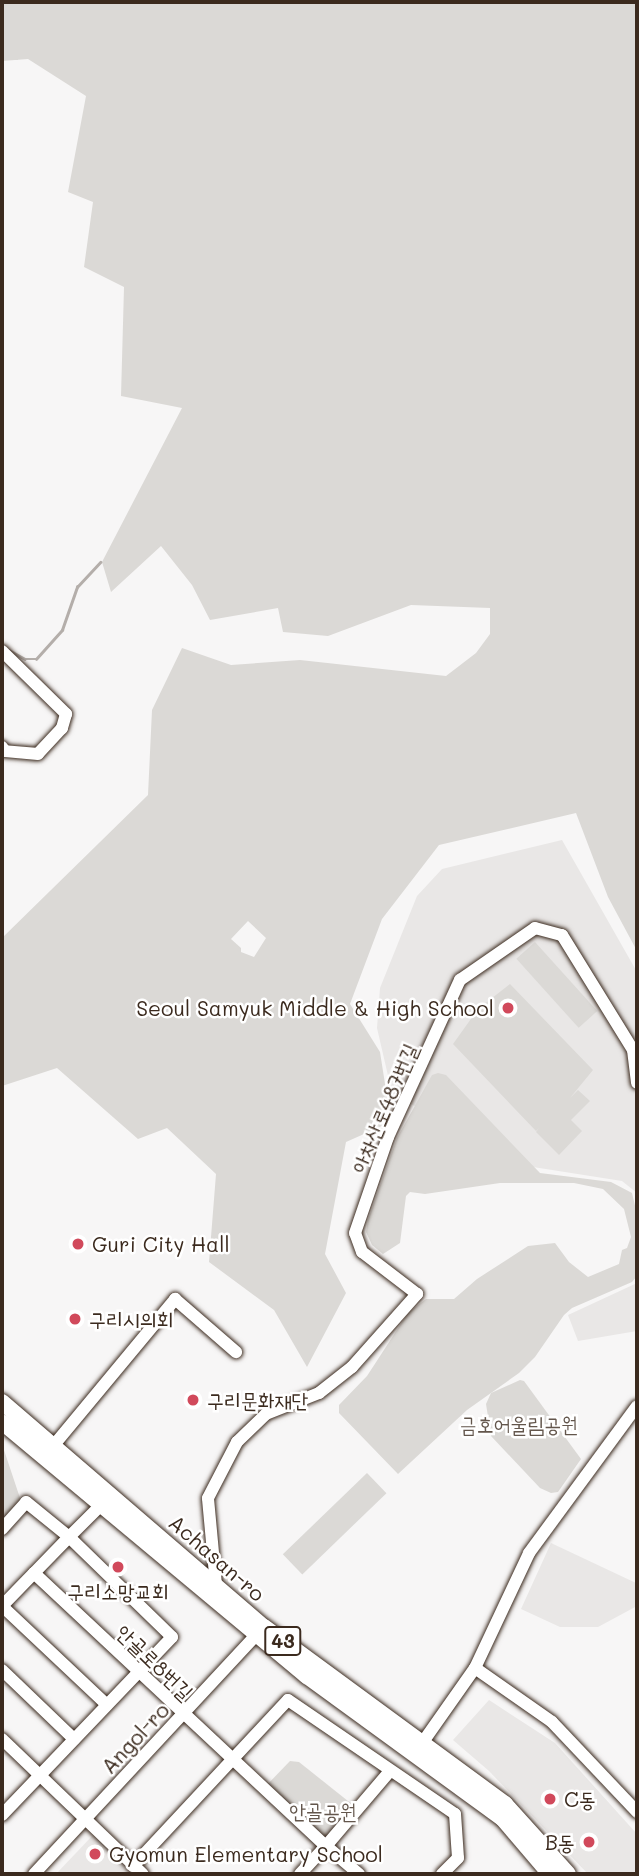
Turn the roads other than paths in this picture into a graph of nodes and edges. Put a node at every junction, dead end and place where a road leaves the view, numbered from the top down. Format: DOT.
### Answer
graph roads {
  1 [pos="2,651"];
  2 [pos="2,747"];
  3 [pos="637,1083"];
  4 [pos="236,1352"];
  5 [pos="2,1402"];
  6 [pos="637,1406"];
  7 [pos="2,1422"];
  8 [pos="54,1445"];
  9 [pos="101,1505"];
  10 [pos="2,1529"];
  11 [pos="69,1537"];
  12 [pos="34,1573"];
  13 [pos="216,1585"];
  14 [pos="2,1606"];
  15 [pos="260,1631"];
  16 [pos="475,1668"];
  17 [pos="2,1670"];
  18 [pos="139,1673"];
  19 [pos="107,1705"];
  20 [pos="183,1715"];
  21 [pos="2,1739"];
  22 [pos="74,1739"];
  23 [pos="418,1749"];
  24 [pos="232,1759"];
  25 [pos="390,1771"];
  26 [pos="39,1776"];
  27 [pos="3,1811"];
  28 [pos="637,1812"];
  29 [pos="85,1821"];
  30 [pos="327,1846"];
  31 [pos="138,1870"];
  32 [pos="34,1874"];
  33 [pos="300,1874"];
  34 [pos="359,1874"];
  35 [pos="442,1874"];
  36 [pos="550,1874"];
  37 [pos="568,1874"];
  1 -- 2 [label="street"];
  3 -- 13 [label="street, 아차산로487번길"];
  4 -- 8 [label="street"];
  5 -- 8 [label="main road, Achasan-ro / 43"];
  6 -- 16 [label="street"];
  7 -- 9 [label="main road, Achasan-ro / 43"];
  8 -- 13 [label="main road, Achasan-ro / 43"];
  9 -- 11 [label="street"];
  9 -- 15 [label="main road, Achasan-ro / 43"];
  10 -- 11 [label="street"];
  11 -- 12 [label="street"];
  11 -- 18 [label="street"];
  12 -- 14 [label="street"];
  12 -- 18 [label="street, 안골로8번길"];
  13 -- 15 [label="main road, Achasan-ro / 43"];
  14 -- 19 [label="street"];
  15 -- 20 [label="street, Angol-ro"];
  15 -- 23 [label="main road, Achasan-ro / 43"];
  16 -- 23 [label="street"];
  16 -- 28 [label="street"];
  17 -- 22 [label="street"];
  18 -- 19 [label="street"];
  18 -- 20 [label="street, 안골로8번길"];
  19 -- 22 [label="street"];
  20 -- 24 [label="street, 안골로8번길"];
  20 -- 29 [label="street, Angol-ro"];
  21 -- 26 [label="street"];
  22 -- 26 [label="street"];
  23 -- 36 [label="main road, Achasan-ro / 43"];
  23 -- 37 [label="main road, Achasan-ro / 43"];
  24 -- 25 [label="street"];
  24 -- 30 [label="street, 안골로8번길"];
  24 -- 31 [label="street"];
  25 -- 30 [label="street"];
  25 -- 35 [label="street"];
  26 -- 27 [label="street"];
  26 -- 29 [label="street"];
  29 -- 31 [label="street"];
  29 -- 32 [label="street, Angol-ro"];
  30 -- 33 [label="street"];
  30 -- 34 [label="street, 안골로8번길"];
}
